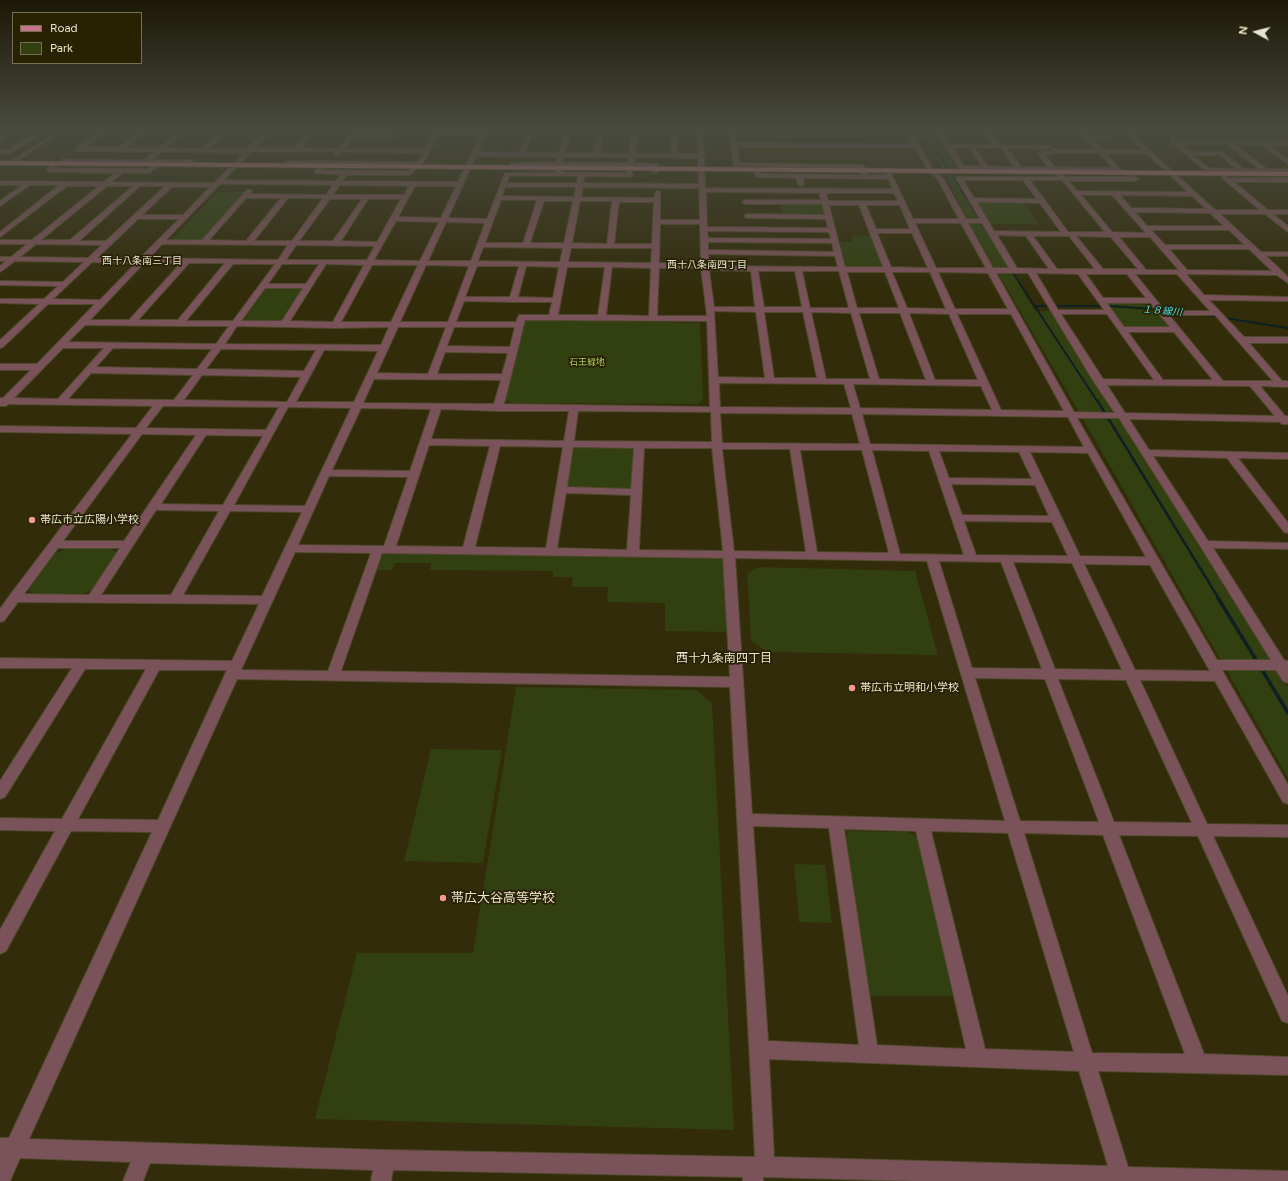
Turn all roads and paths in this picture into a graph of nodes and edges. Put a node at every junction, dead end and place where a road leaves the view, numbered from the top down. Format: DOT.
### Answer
graph roads {
  1 [pos="29,183"];
  2 [pos="66,183"];
  3 [pos="70,183"];
  4 [pos="252,183"];
  5 [pos="256,183"];
  6 [pos="337,183"];
  7 [pos="346,183"];
  8 [pos="702,183"];
  9 [pos="801,183"];
  10 [pos="893,183"];
  11 [pos="943,183"];
  12 [pos="962,183"];
  13 [pos="1029,183"];
  14 [pos="1066,183"];
  15 [pos="1183,183"];
  16 [pos="1232,183"];
  17 [pos="105,184"];
  18 [pos="139,184"];
  19 [pos="171,184"];
  20 [pos="217,184"];
  21 [pos="413,184"];
  22 [pos="459,184"];
  23 [pos="502,185"];
  24 [pos="579,186"];
  25 [pos="658,186"];
  26 [pos="702,188"];
  27 [pos="946,189"];
  28 [pos="744,190"];
  29 [pos="803,190"];
  30 [pos="965,190"];
  31 [pos="822,191"];
  32 [pos="896,191"];
  33 [pos="1075,193"];
  34 [pos="1114,193"];
  35 [pos="1194,194"];
  36 [pos="245,196"];
  37 [pos="286,196"];
  38 [pos="327,197"];
  39 [pos="366,197"];
  40 [pos="406,197"];
  41 [pos="498,198"];
  42 [pos="541,199"];
  43 [pos="577,199"];
  44 [pos="616,199"];
  45 [pos="657,200"];
  46 [pos="972,200"];
  47 [pos="1042,201"];
  48 [pos="745,202"];
  49 [pos="777,202"];
  50 [pos="825,202"];
  51 [pos="862,203"];
  52 [pos="902,203"];
  53 [pos="0,204"];
  54 [pos="1129,210"];
  55 [pos="1213,211"];
  56 [pos="1266,212"];
  57 [pos="1288,212"];
  58 [pos="747,216"];
  59 [pos="780,216"];
  60 [pos="137,217"];
  61 [pos="185,217"];
  62 [pos="829,217"];
  63 [pos="393,219"];
  64 [pos="443,220"];
  65 [pos="490,221"];
  66 [pos="910,221"];
  67 [pos="963,221"];
  68 [pos="984,221"];
  69 [pos="656,222"];
  70 [pos="1145,228"];
  71 [pos="1231,228"];
  72 [pos="749,230"];
  73 [pos="832,230"];
  74 [pos="1288,230"];
  75 [pos="873,231"];
  76 [pos="914,231"];
  77 [pos="992,233"];
  78 [pos="1028,234"];
  79 [pos="1069,234"];
  80 [pos="1112,234"];
  81 [pos="0,235"];
  82 [pos="1151,235"];
  83 [pos="704,236"];
  84 [pos="834,241"];
  85 [pos="0,242"];
  86 [pos="35,242"];
  87 [pos="73,242"];
  88 [pos="161,242"];
  89 [pos="204,242"];
  90 [pos="249,242"];
  91 [pos="110,243"];
  92 [pos="294,243"];
  93 [pos="336,243"];
  94 [pos="380,244"];
  95 [pos="482,245"];
  96 [pos="526,245"];
  97 [pos="568,246"];
  98 [pos="610,246"];
  99 [pos="656,246"];
  100 [pos="1162,247"];
  101 [pos="1252,248"];
  102 [pos="838,254"];
  103 [pos="1259,254"];
  104 [pos="1288,254"];
  105 [pos="0,259"];
  106 [pos="14,259"];
  107 [pos="91,260"];
  108 [pos="142,260"];
  109 [pos="187,261"];
  110 [pos="231,261"];
  111 [pos="280,262"];
  112 [pos="324,262"];
  113 [pos="370,263"];
  114 [pos="423,263"];
  115 [pos="474,264"];
  116 [pos="523,264"];
  117 [pos="564,265"];
  118 [pos="609,265"];
  119 [pos="655,265"];
  120 [pos="706,267"];
  121 [pos="754,268"];
  122 [pos="798,269"];
  123 [pos="842,269"];
  124 [pos="0,270"];
  125 [pos="888,270"];
  126 [pos="932,270"];
  127 [pos="991,270"];
  128 [pos="1014,270"];
  129 [pos="1031,271"];
  130 [pos="1055,271"];
  131 [pos="1080,271"];
  132 [pos="1100,271"];
  133 [pos="1130,272"];
  134 [pos="1144,272"];
  135 [pos="1182,272"];
  136 [pos="1279,273"];
  137 [pos="1288,281"];
  138 [pos="0,283"];
  139 [pos="65,284"];
  140 [pos="262,286"];
  141 [pos="308,286"];
  142 [pos="1202,297"];
  143 [pos="1288,299"];
  144 [pos="460,300"];
  145 [pos="514,300"];
  146 [pos="556,300"];
  147 [pos="1101,300"];
  148 [pos="1153,300"];
  149 [pos="46,302"];
  150 [pos="102,302"];
  151 [pos="2,303"];
  152 [pos="760,310"];
  153 [pos="807,310"];
  154 [pos="854,310"];
  155 [pos="904,311"];
  156 [pos="951,311"];
  157 [pos="1014,312"];
  158 [pos="1055,312"];
  159 [pos="1110,312"];
  160 [pos="1162,313"];
  161 [pos="710,314"];
  162 [pos="1217,314"];
  163 [pos="553,317"];
  164 [pos="602,318"];
  165 [pos="653,318"];
  166 [pos="82,322"];
  167 [pos="132,322"];
  168 [pos="180,323"];
  169 [pos="235,323"];
  170 [pos="284,324"];
  171 [pos="451,324"];
  172 [pos="335,325"];
  173 [pos="394,325"];
  174 [pos="520,325"];
  175 [pos="1122,329"];
  176 [pos="1176,330"];
  177 [pos="1242,340"];
  178 [pos="1288,340"];
  179 [pos="61,344"];
  180 [pos="0,345"];
  181 [pos="110,345"];
  182 [pos="218,346"];
  183 [pos="321,348"];
  184 [pos="383,348"];
  185 [pos="443,349"];
  186 [pos="514,350"];
  187 [pos="0,367"];
  188 [pos="38,367"];
  189 [pos="89,370"];
  190 [pos="199,373"];
  191 [pos="307,374"];
  192 [pos="371,376"];
  193 [pos="432,376"];
  194 [pos="506,377"];
  195 [pos="714,380"];
  196 [pos="770,380"];
  197 [pos="822,381"];
  198 [pos="848,381"];
  199 [pos="875,382"];
  200 [pos="931,382"];
  201 [pos="1099,382"];
  202 [pos="1160,382"];
  203 [pos="984,383"];
  204 [pos="1220,383"];
  205 [pos="1252,383"];
  206 [pos="1284,384"];
  207 [pos="60,402"];
  208 [pos="2,403"];
  209 [pos="160,403"];
  210 [pos="177,403"];
  211 [pos="287,405"];
  212 [pos="357,405"];
  213 [pos="437,406"];
  214 [pos="498,408"];
  215 [pos="574,408"];
  216 [pos="715,410"];
  217 [pos="857,412"];
  218 [pos="998,413"];
  219 [pos="1072,415"];
  220 [pos="1121,416"];
  221 [pos="1285,419"];
  222 [pos="1288,426"];
  223 [pos="0,429"];
  224 [pos="139,431"];
  225 [pos="203,432"];
  226 [pos="270,433"];
  227 [pos="425,442"];
  228 [pos="496,442"];
  229 [pos="567,443"];
  230 [pos="639,444"];
  231 [pos="717,445"];
  232 [pos="794,446"];
  233 [pos="866,447"];
  234 [pos="933,448"];
  235 [pos="1022,449"];
  236 [pos="1092,450"];
  237 [pos="1146,453"];
  238 [pos="1230,455"];
  239 [pos="1288,456"];
  240 [pos="326,473"];
  241 [pos="414,474"];
  242 [pos="944,481"];
  243 [pos="1038,482"];
  244 [pos="560,490"];
  245 [pos="636,492"];
  246 [pos="153,507"];
  247 [pos="226,508"];
  248 [pos="310,509"];
  249 [pos="957,518"];
  250 [pos="1055,519"];
  251 [pos="1288,530"];
  252 [pos="54,544"];
  253 [pos="1205,544"];
  254 [pos="127,545"];
  255 [pos="1288,546"];
  256 [pos="292,548"];
  257 [pos="383,549"];
  258 [pos="468,551"];
  259 [pos="552,551"];
  260 [pos="633,553"];
  261 [pos="729,554"];
  262 [pos="812,555"];
  263 [pos="895,556"];
  264 [pos="932,557"];
  265 [pos="971,558"];
  266 [pos="1004,558"];
  267 [pos="1074,559"];
  268 [pos="1153,561"];
  269 [pos="14,598"];
  270 [pos="92,599"];
  271 [pos="174,600"];
  272 [pos="267,600"];
  273 [pos="0,618"];
  274 [pos="4,663"];
  275 [pos="1214,664"];
  276 [pos="81,665"];
  277 [pos="1284,665"];
  278 [pos="154,666"];
  279 [pos="234,670"];
  280 [pos="968,673"];
  281 [pos="1050,674"];
  282 [pos="0,675"];
  283 [pos="1131,675"];
  284 [pos="333,676"];
  285 [pos="1220,676"];
  286 [pos="1288,678"];
  287 [pos="737,682"];
  288 [pos="0,793"];
  289 [pos="1288,798"];
  290 [pos="745,820"];
  291 [pos="836,823"];
  292 [pos="0,824"];
  293 [pos="67,824"];
  294 [pos="922,825"];
  295 [pos="163,826"];
  296 [pos="1015,827"];
  297 [pos="1109,828"];
  298 [pos="1203,830"];
  299 [pos="1288,831"];
  300 [pos="0,946"];
  301 [pos="1288,1015"];
  302 [pos="759,1050"];
  303 [pos="869,1054"];
  304 [pos="978,1059"];
  305 [pos="1086,1062"];
  306 [pos="1198,1063"];
  307 [pos="1288,1066"];
  308 [pos="7,1148"];
  309 [pos="144,1153"];
  310 [pos="385,1160"];
  311 [pos="756,1172"];
  312 [pos="1121,1179"];
  313 [pos="0,1180"];
  314 [pos="133,1181"];
  315 [pos="381,1181"];
  316 [pos="1288,1181"];
  1 -- 53 [label="street"];
  2 -- 81 [label="street"];
  3 -- 17 [label="street"];
  4 -- 20 [label="street"];
  5 -- 36 [label="street"];
  6 -- 38 [label="street"];
  7 -- 21 [label="street"];
  8 -- 26 [label="street"];
  9 -- 29 [label="street"];
  10 -- 32 [label="street"];
  11 -- 27 [label="street"];
  12 -- 30 [label="street"];
  13 -- 47 [label="street"];
  14 -- 33 [label="street"];
  15 -- 35 [label="street"];
  16 -- 56 [label="street"];
  17 -- 18 [label="street"];
  17 -- 86 [label="street"];
  18 -- 19 [label="street"];
  18 -- 87 [label="street"];
  19 -- 20 [label="street"];
  19 -- 60 [label="street"];
  20 -- 61 [label="street"];
  21 -- 22 [label="street"];
  21 -- 40 [label="street"];
  22 -- 64 [label="street"];
  23 -- 24 [label="street"];
  23 -- 41 [label="street"];
  24 -- 25 [label="street"];
  24 -- 43 [label="street"];
  25 -- 26 [label="street"];
  25 -- 45 [label="street"];
  26 -- 28 [label="street"];
  26 -- 83 [label="street"];
  27 -- 30 [label="street"];
  27 -- 67 [label="street"];
  28 -- 29 [label="street"];
  28 -- 48 [label="street"];
  29 -- 31 [label="street"];
  30 -- 46 [label="street"];
  31 -- 32 [label="street"];
  31 -- 50 [label="street"];
  32 -- 52 [label="street"];
  33 -- 34 [label="street"];
  33 -- 80 [label="street"];
  34 -- 35 [label="street"];
  34 -- 54 [label="street"];
  35 -- 55 [label="street"];
  36 -- 37 [label="street"];
  36 -- 89 [label="street"];
  37 -- 38 [label="street"];
  37 -- 90 [label="street"];
  38 -- 39 [label="street"];
  38 -- 92 [label="street"];
  39 -- 40 [label="street"];
  39 -- 93 [label="street"];
  40 -- 63 [label="street"];
  41 -- 42 [label="street"];
  41 -- 65 [label="street"];
  42 -- 43 [label="street"];
  42 -- 96 [label="street"];
  43 -- 44 [label="street"];
  43 -- 97 [label="street"];
  44 -- 45 [label="street"];
  44 -- 98 [label="street"];
  45 -- 69 [label="street"];
  46 -- 47 [label="street"];
  46 -- 68 [label="street"];
  47 -- 79 [label="street"];
  48 -- 49 [label="street"];
  48 -- 58 [label="street"];
  49 -- 50 [label="street"];
  49 -- 59 [label="street"];
  50 -- 51 [label="street"];
  50 -- 62 [label="street"];
  51 -- 52 [label="street"];
  51 -- 75 [label="street"];
  52 -- 66 [label="street"];
  54 -- 55 [label="street"];
  54 -- 70 [label="street"];
  55 -- 56 [label="street"];
  55 -- 71 [label="street"];
  56 -- 57 [label="street"];
  56 -- 74 [label="street"];
  58 -- 59 [label="street"];
  58 -- 72 [label="street"];
  59 -- 62 [label="street"];
  60 -- 61 [label="street"];
  60 -- 91 [label="street"];
  61 -- 88 [label="street"];
  62 -- 73 [label="street"];
  63 -- 64 [label="street"];
  63 -- 94 [label="street"];
  64 -- 65 [label="street"];
  64 -- 114 [label="street"];
  65 -- 95 [label="street"];
  66 -- 67 [label="street"];
  66 -- 76 [label="street"];
  67 -- 68 [label="street"];
  67 -- 127 [label="street"];
  68 -- 77 [label="street"];
  69 -- 83 [label="street"];
  69 -- 99 [label="street"];
  70 -- 71 [label="street"];
  70 -- 82 [label="street"];
  71 -- 101 [label="street"];
  72 -- 73 [label="street"];
  72 -- 83 [label="street"];
  73 -- 84 [label="street"];
  75 -- 76 [label="street"];
  75 -- 125 [label="street"];
  76 -- 126 [label="street"];
  77 -- 78 [label="street"];
  77 -- 128 [label="street"];
  78 -- 79 [label="street"];
  78 -- 130 [label="street"];
  79 -- 80 [label="street"];
  79 -- 132 [label="street"];
  80 -- 82 [label="street"];
  80 -- 134 [label="street"];
  82 -- 100 [label="street"];
  83 -- 84 [label="street"];
  83 -- 102 [label="street"];
  83 -- 120 [label="street"];
  84 -- 102 [label="street"];
  85 -- 86 [label="street"];
  86 -- 87 [label="street"];
  86 -- 106 [label="street"];
  87 -- 91 [label="street"];
  88 -- 89 [label="street"];
  88 -- 108 [label="street"];
  89 -- 90 [label="street"];
  90 -- 92 [label="street"];
  91 -- 107 [label="street"];
  92 -- 93 [label="street"];
  92 -- 111 [label="street"];
  93 -- 94 [label="street"];
  94 -- 113 [label="street"];
  95 -- 96 [label="street"];
  95 -- 115 [label="street"];
  96 -- 97 [label="street"];
  97 -- 98 [label="street"];
  97 -- 117 [label="street"];
  98 -- 99 [label="street"];
  99 -- 119 [label="street"];
  100 -- 101 [label="street"];
  100 -- 135 [label="street"];
  101 -- 103 [label="street"];
  102 -- 123 [label="street"];
  103 -- 104 [label="street"];
  103 -- 136 [label="street"];
  105 -- 106 [label="street"];
  106 -- 107 [label="street"];
  106 -- 124 [label="street"];
  107 -- 108 [label="street"];
  107 -- 139 [label="street"];
  108 -- 109 [label="street"];
  108 -- 150 [label="street"];
  109 -- 110 [label="street"];
  109 -- 167 [label="street"];
  110 -- 111 [label="street"];
  110 -- 168 [label="street"];
  111 -- 112 [label="street"];
  111 -- 140 [label="street"];
  112 -- 113 [label="street"];
  112 -- 141 [label="street"];
  113 -- 114 [label="street"];
  113 -- 172 [label="street"];
  114 -- 115 [label="street"];
  114 -- 173 [label="street"];
  115 -- 116 [label="street"];
  115 -- 144 [label="street"];
  116 -- 117 [label="street"];
  116 -- 145 [label="street"];
  117 -- 118 [label="street"];
  117 -- 146 [label="street"];
  118 -- 119 [label="street"];
  118 -- 164 [label="street"];
  119 -- 120 [label="street"];
  119 -- 165 [label="street"];
  120 -- 121 [label="street"];
  120 -- 161 [label="street"];
  121 -- 122 [label="street"];
  121 -- 152 [label="street"];
  122 -- 123 [label="street"];
  122 -- 153 [label="street"];
  123 -- 125 [label="street"];
  123 -- 154 [label="street"];
  125 -- 126 [label="street"];
  125 -- 155 [label="street"];
  126 -- 127 [label="street"];
  126 -- 156 [label="street"];
  127 -- 128 [label="street"];
  127 -- 157 [label="street"];
  128 -- 129 [label="street"];
  129 -- 130 [label="street"];
  129 -- 158 [label="street"];
  130 -- 131 [label="street"];
  131 -- 132 [label="street"];
  131 -- 147 [label="street"];
  132 -- 133 [label="street"];
  133 -- 134 [label="street"];
  133 -- 148 [label="street"];
  134 -- 135 [label="street"];
  135 -- 136 [label="street"];
  135 -- 142 [label="street"];
  136 -- 137 [label="street"];
  138 -- 139 [label="street"];
  139 -- 149 [label="street"];
  140 -- 141 [label="street"];
  140 -- 169 [label="street"];
  141 -- 170 [label="street"];
  142 -- 143 [label="street"];
  142 -- 162 [label="street"];
  144 -- 145 [label="street"];
  144 -- 171 [label="street"];
  145 -- 146 [label="street"];
  146 -- 163 [label="street"];
  147 -- 148 [label="street"];
  147 -- 159 [label="street"];
  148 -- 160 [label="street"];
  149 -- 150 [label="street"];
  149 -- 151 [label="street"];
  149 -- 180 [label="street"];
  150 -- 166 [label="street"];
  152 -- 153 [label="street"];
  152 -- 161 [label="street"];
  152 -- 196 [label="street"];
  153 -- 154 [label="street"];
  153 -- 197 [label="street"];
  154 -- 155 [label="street"];
  154 -- 199 [label="street"];
  155 -- 156 [label="street"];
  155 -- 200 [label="street"];
  156 -- 157 [label="street"];
  156 -- 203 [label="street"];
  157 -- 219 [label="street"];
  158 -- 159 [label="street"];
  158 -- 201 [label="street"];
  159 -- 175 [label="street"];
  160 -- 162 [label="street"];
  160 -- 176 [label="street"];
  161 -- 165 [label="street"];
  161 -- 195 [label="street"];
  162 -- 177 [label="street"];
  163 -- 164 [label="street"];
  163 -- 174 [label="street"];
  164 -- 165 [label="street"];
  166 -- 167 [label="street"];
  166 -- 179 [label="street"];
  167 -- 168 [label="street"];
  168 -- 169 [label="street"];
  169 -- 170 [label="street"];
  169 -- 182 [label="street"];
  170 -- 172 [label="street"];
  171 -- 173 [label="street"];
  171 -- 174 [label="street"];
  171 -- 185 [label="street"];
  172 -- 173 [label="street"];
  173 -- 184 [label="street"];
  174 -- 186 [label="street"];
  175 -- 176 [label="street"];
  175 -- 202 [label="street"];
  176 -- 204 [label="street"];
  177 -- 178 [label="street"];
  177 -- 206 [label="street"];
  179 -- 181 [label="street"];
  179 -- 188 [label="street"];
  181 -- 182 [label="street"];
  181 -- 189 [label="street"];
  182 -- 183 [label="street"];
  182 -- 190 [label="street"];
  183 -- 184 [label="street"];
  183 -- 191 [label="street"];
  184 -- 192 [label="street"];
  185 -- 186 [label="street"];
  185 -- 193 [label="street"];
  186 -- 194 [label="street"];
  187 -- 188 [label="street"];
  188 -- 208 [label="street"];
  189 -- 190 [label="street"];
  189 -- 207 [label="street"];
  190 -- 191 [label="street"];
  190 -- 210 [label="street"];
  191 -- 211 [label="street"];
  192 -- 193 [label="street"];
  192 -- 212 [label="street"];
  193 -- 194 [label="street"];
  194 -- 214 [label="street"];
  195 -- 196 [label="street"];
  195 -- 216 [label="street"];
  196 -- 197 [label="street"];
  197 -- 198 [label="street"];
  198 -- 199 [label="street"];
  198 -- 217 [label="street"];
  199 -- 200 [label="street"];
  200 -- 203 [label="street"];
  201 -- 202 [label="street"];
  201 -- 220 [label="street"];
  202 -- 204 [label="street"];
  203 -- 218 [label="street"];
  204 -- 205 [label="street"];
  205 -- 206 [label="street"];
  205 -- 221 [label="street"];
  207 -- 208 [label="street"];
  207 -- 209 [label="street"];
  209 -- 210 [label="street"];
  209 -- 224 [label="street"];
  210 -- 211 [label="street"];
  211 -- 212 [label="street"];
  211 -- 226 [label="street"];
  212 -- 213 [label="street"];
  212 -- 240 [label="street"];
  213 -- 214 [label="street"];
  213 -- 227 [label="street"];
  214 -- 215 [label="street"];
  215 -- 216 [label="street"];
  215 -- 229 [label="street"];
  216 -- 217 [label="street"];
  216 -- 231 [label="street"];
  217 -- 218 [label="street"];
  217 -- 233 [label="street"];
  218 -- 219 [label="street"];
  219 -- 220 [label="street"];
  219 -- 236 [label="street"];
  220 -- 221 [label="street"];
  220 -- 237 [label="street"];
  221 -- 222 [label="street"];
  223 -- 224 [label="street"];
  224 -- 225 [label="street"];
  224 -- 252 [label="street"];
  225 -- 226 [label="street"];
  225 -- 246 [label="street"];
  226 -- 247 [label="street"];
  227 -- 228 [label="street"];
  227 -- 241 [label="street"];
  228 -- 229 [label="street"];
  228 -- 258 [label="street"];
  229 -- 230 [label="street"];
  229 -- 244 [label="street"];
  230 -- 231 [label="street"];
  230 -- 245 [label="street"];
  231 -- 232 [label="street"];
  231 -- 261 [label="street"];
  232 -- 233 [label="street"];
  232 -- 262 [label="street"];
  233 -- 234 [label="street"];
  233 -- 263 [label="street"];
  234 -- 235 [label="street"];
  234 -- 242 [label="street"];
  235 -- 236 [label="street"];
  235 -- 243 [label="street"];
  236 -- 268 [label="street"];
  237 -- 238 [label="street"];
  237 -- 253 [label="street"];
  238 -- 239 [label="street"];
  238 -- 251 [label="street"];
  240 -- 241 [label="street"];
  240 -- 248 [label="street"];
  241 -- 257 [label="street"];
  242 -- 243 [label="street"];
  242 -- 249 [label="street"];
  243 -- 250 [label="street"];
  244 -- 245 [label="street"];
  244 -- 259 [label="street"];
  245 -- 260 [label="street"];
  246 -- 247 [label="street"];
  246 -- 254 [label="street"];
  247 -- 248 [label="street"];
  247 -- 271 [label="street"];
  248 -- 256 [label="street"];
  249 -- 250 [label="street"];
  249 -- 265 [label="street"];
  250 -- 267 [label="street"];
  252 -- 254 [label="street"];
  252 -- 269 [label="street"];
  253 -- 255 [label="street"];
  253 -- 277 [label="street"];
  254 -- 270 [label="street"];
  256 -- 257 [label="street"];
  256 -- 272 [label="street"];
  257 -- 258 [label="street"];
  257 -- 284 [label="street"];
  258 -- 259 [label="street"];
  259 -- 260 [label="street"];
  260 -- 261 [label="street"];
  261 -- 262 [label="street"];
  261 -- 287 [label="street"];
  262 -- 263 [label="street"];
  263 -- 264 [label="street"];
  264 -- 265 [label="street"];
  264 -- 280 [label="street"];
  265 -- 266 [label="street"];
  266 -- 267 [label="street"];
  266 -- 281 [label="street"];
  267 -- 268 [label="street"];
  267 -- 283 [label="street"];
  268 -- 275 [label="street"];
  269 -- 270 [label="street"];
  269 -- 273 [label="street"];
  270 -- 271 [label="street"];
  271 -- 272 [label="street"];
  272 -- 279 [label="street"];
  274 -- 276 [label="street"];
  274 -- 282 [label="street"];
  275 -- 277 [label="street"];
  275 -- 285 [label="street"];
  276 -- 278 [label="street"];
  276 -- 288 [label="street"];
  277 -- 286 [label="street"];
  278 -- 279 [label="street"];
  278 -- 293 [label="street"];
  279 -- 284 [label="street"];
  279 -- 295 [label="street"];
  280 -- 281 [label="street"];
  280 -- 296 [label="street"];
  281 -- 283 [label="street"];
  281 -- 297 [label="street"];
  283 -- 285 [label="street"];
  283 -- 298 [label="street"];
  284 -- 287 [label="street"];
  285 -- 289 [label="street"];
  287 -- 290 [label="street"];
  290 -- 291 [label="street"];
  290 -- 302 [label="street"];
  291 -- 294 [label="street"];
  291 -- 303 [label="street"];
  292 -- 293 [label="street"];
  293 -- 295 [label="street"];
  293 -- 300 [label="street"];
  294 -- 296 [label="street"];
  294 -- 304 [label="street"];
  295 -- 308 [label="street"];
  296 -- 297 [label="street"];
  296 -- 305 [label="street"];
  297 -- 298 [label="street"];
  297 -- 306 [label="street"];
  298 -- 299 [label="street"];
  298 -- 301 [label="street"];
  302 -- 303 [label="street"];
  302 -- 311 [label="street"];
  303 -- 304 [label="street"];
  304 -- 305 [label="street"];
  305 -- 306 [label="street"];
  305 -- 312 [label="street"];
  306 -- 307 [label="street"];
  308 -- 309 [label="street"];
  308 -- 313 [label="street"];
  309 -- 310 [label="street"];
  309 -- 314 [label="street"];
  310 -- 311 [label="street"];
  310 -- 315 [label="street"];
  311 -- 312 [label="street"];
  312 -- 316 [label="street"];
}
